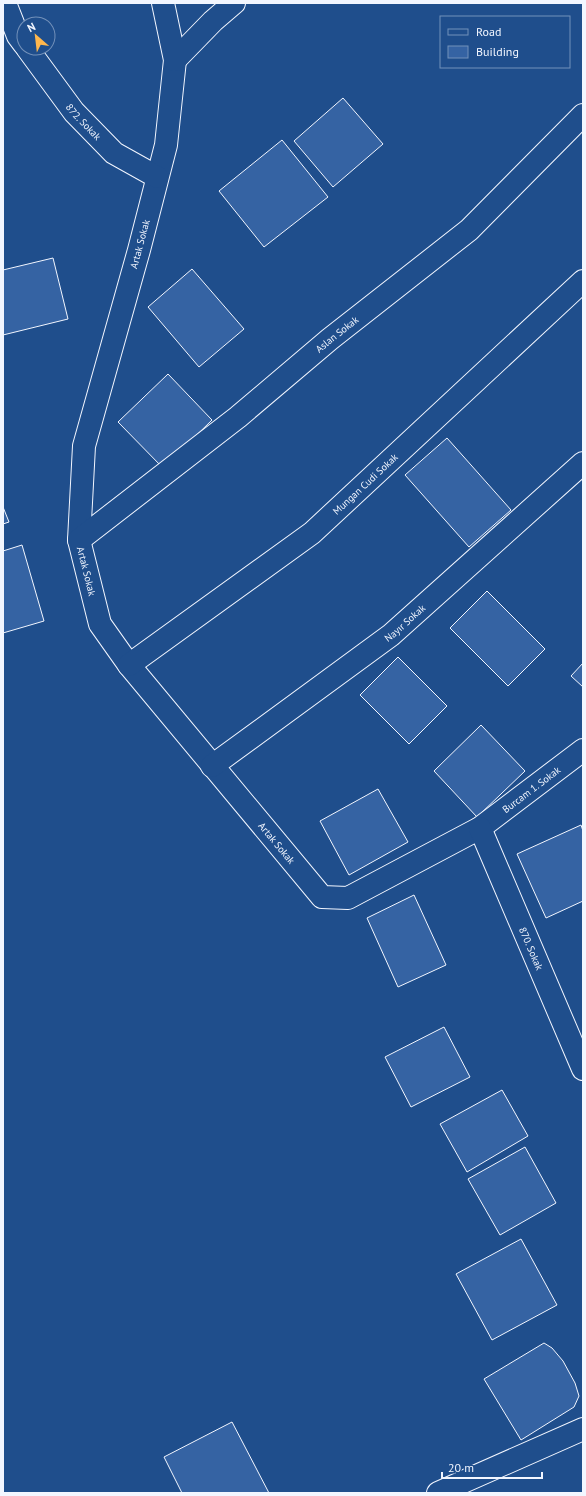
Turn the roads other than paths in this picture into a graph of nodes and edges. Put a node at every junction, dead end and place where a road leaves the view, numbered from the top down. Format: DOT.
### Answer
graph roads {
  1 [pos="5,3"];
  2 [pos="163,3"];
  3 [pos="234,3"];
  4 [pos="16,31"];
  5 [pos="33,56"];
  6 [pos="176,60"];
  7 [pos="583,115"];
  8 [pos="157,177"];
  9 [pos="583,281"];
  10 [pos="583,463"];
  11 [pos="79,540"];
  12 [pos="129,665"];
  13 [pos="583,750"];
  14 [pos="212,766"];
  15 [pos="480,828"];
  16 [pos="583,1069"];
  17 [pos="583,1429"];
  18 [pos="438,1493"];
  1 -- 4 [label="street"];
  2 -- 6 [label="street, Artak Sokak"];
  3 -- 6 [label="street"];
  5 -- 8 [label="street, 872. Sokak"];
  6 -- 8 [label="street, Artak Sokak"];
  7 -- 11 [label="street, Aslan Sokak"];
  8 -- 11 [label="street, Artak Sokak"];
  9 -- 12 [label="street, Mungan Cudi Sokak"];
  10 -- 14 [label="street, Nayır Sokak"];
  11 -- 12 [label="street, Artak Sokak"];
  12 -- 14 [label="street, Artak Sokak"];
  13 -- 15 [label="street, Burcam 1. Sokak"];
  14 -- 15 [label="street, Artak Sokak"];
  15 -- 16 [label="street, 870. Sokak"];
  17 -- 18 [label="street"];
}
